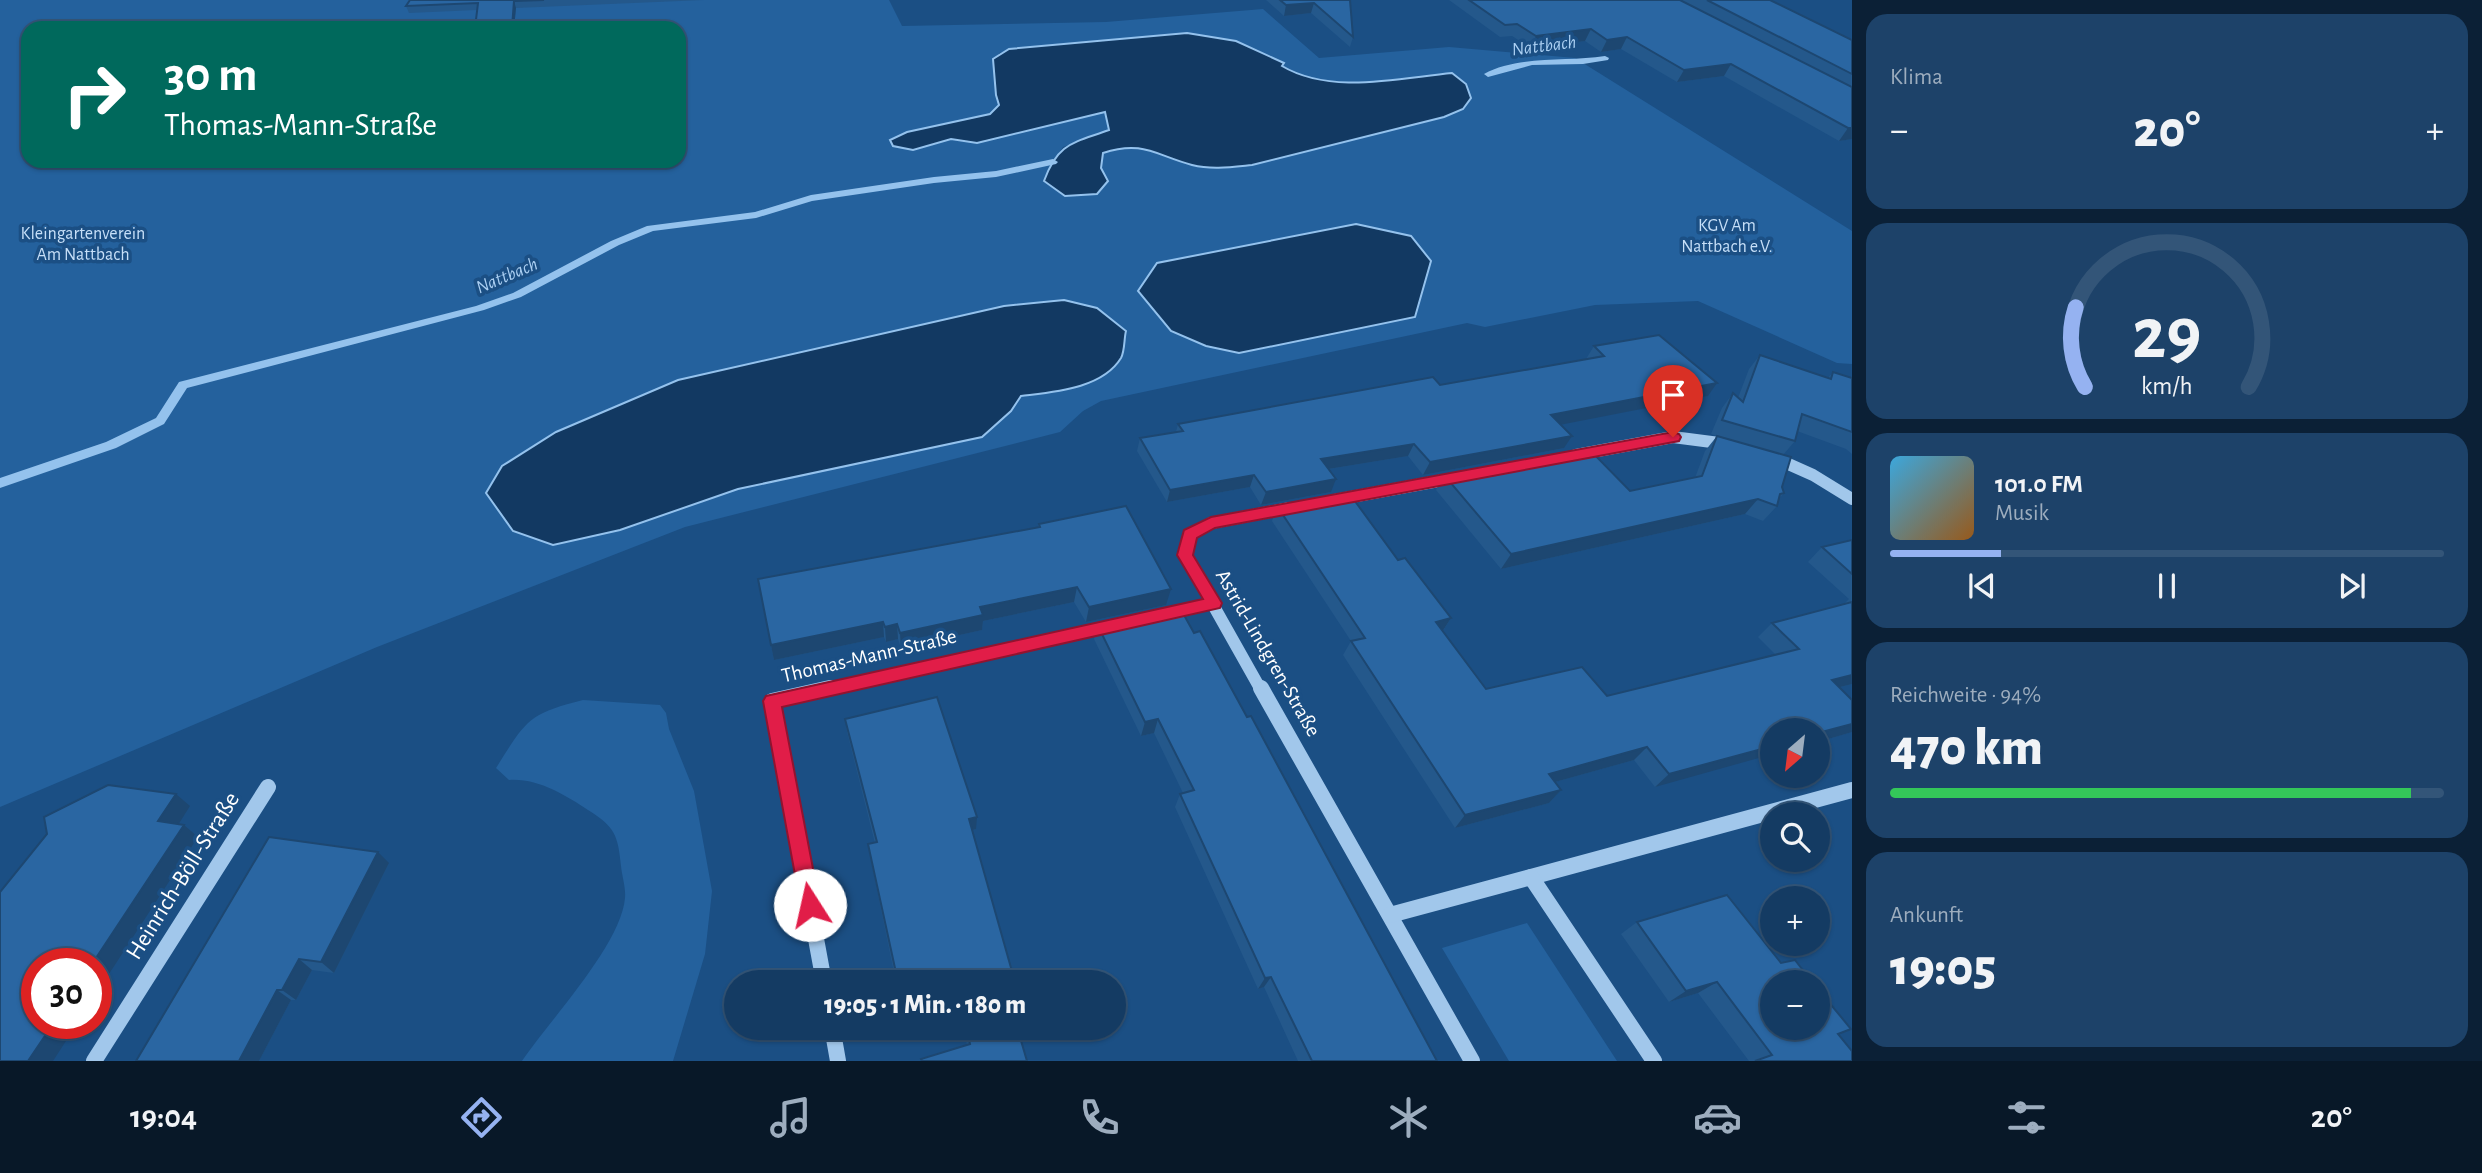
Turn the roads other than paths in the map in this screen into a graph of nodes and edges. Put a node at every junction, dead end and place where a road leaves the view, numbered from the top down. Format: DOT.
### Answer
graph roads {
  1 [pos="1736,446"];
  2 [pos="1758,452"];
  3 [pos="1564,457"];
  4 [pos="1469,475"];
  5 [pos="1852,499"];
  6 [pos="1320,503"];
  7 [pos="1306,505"];
  8 [pos="1214,603"];
  9 [pos="1147,618"];
  10 [pos="1120,624"];
  11 [pos="268,788"];
  12 [pos="1852,790"];
  13 [pos="1531,877"];
  14 [pos="1390,915"];
  15 [pos="822,970"];
  16 [pos="834,1040"];
  17 [pos="94,1061"];
  18 [pos="838,1061"];
  19 [pos="1472,1061"];
  20 [pos="1654,1061"];
  1 -- 3 [label="street"];
  2 -- 5 [label="street"];
  4 -- 6 [label="street"];
  7 -- 8 [label="street, Astrid-Lindgren-Straße"];
  8 -- 9 [label="street"];
  8 -- 14 [label="street, Astrid-Lindgren-Straße"];
  10 -- 15 [label="street, Thomas-Mann-Straße"];
  11 -- 17 [label="street, Heinrich-Böll-Straße"];
  12 -- 13 [label="street"];
  13 -- 14 [label="street"];
  13 -- 20 [label="street"];
  14 -- 19 [label="street, Astrid-Lindgren-Straße"];
  16 -- 18 [label="street"];
}
